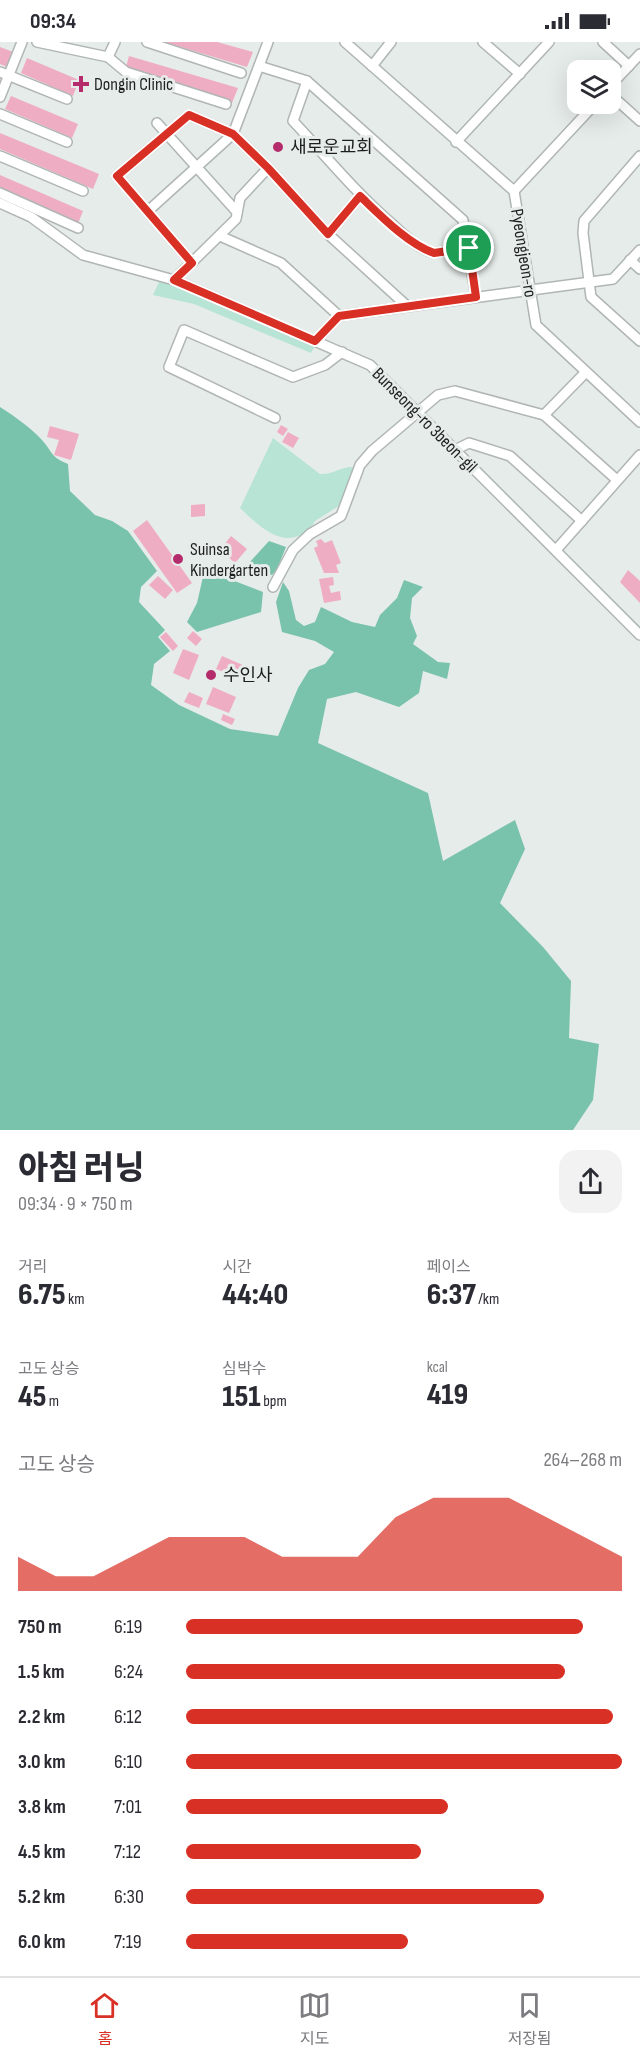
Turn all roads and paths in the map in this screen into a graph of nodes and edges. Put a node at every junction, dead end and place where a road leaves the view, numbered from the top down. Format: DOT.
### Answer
graph roads {
  1 [pos="22,42"];
  2 [pos="37,42"];
  3 [pos="115,42"];
  4 [pos="147,42"];
  5 [pos="268,42"];
  6 [pos="345,42"];
  7 [pos="391,42"];
  8 [pos="483,42"];
  9 [pos="549,42"];
  10 [pos="603,42"];
  11 [pos="640,54"];
  12 [pos="108,57"];
  13 [pos="259,66"];
  14 [pos="372,66"];
  15 [pos="629,66"];
  16 [pos="4,73"];
  17 [pos="241,74"];
  18 [pos="520,74"];
  19 [pos="621,74"];
  20 [pos="307,81"];
  21 [pos="0,97"];
  22 [pos="67,99"];
  23 [pos="226,104"];
  24 [pos="621,104"];
  25 [pos="0,114"];
  26 [pos="586,114"];
  27 [pos="640,121"];
  28 [pos="157,123"];
  29 [pos="166,133"];
  30 [pos="233,134"];
  31 [pos="456,141"];
  32 [pos="68,142"];
  33 [pos="0,156"];
  34 [pos="640,156"];
  35 [pos="196,167"];
  36 [pos="268,168"];
  37 [pos="83,191"];
  38 [pos="514,191"];
  39 [pos="0,193"];
  40 [pos="360,196"];
  41 [pos="0,203"];
  42 [pos="148,211"];
  43 [pos="237,212"];
  44 [pos="78,228"];
  45 [pos="328,234"];
  46 [pos="220,236"];
  47 [pos="469,248"];
  48 [pos="640,250"];
  49 [pos="630,260"];
  50 [pos="192,263"];
  51 [pos="640,269"];
  52 [pos="174,280"];
  53 [pos="589,282"];
  54 [pos="530,290"];
  55 [pos="476,297"];
  56 [pos="407,306"];
  57 [pos="339,316"];
  58 [pos="315,341"];
  59 [pos="640,341"];
  60 [pos="342,352"];
  61 [pos="586,372"];
  62 [pos="417,413"];
  63 [pos="544,415"];
  64 [pos="275,417"];
  65 [pos="640,422"];
  66 [pos="455,450"];
  67 [pos="640,455"];
  68 [pos="617,480"];
  69 [pos="582,521"];
  70 [pos="556,550"];
  71 [pos="273,587"];
  72 [pos="640,635"];
  1 -- 16 [label="street"];
  2 -- 12 [label="street"];
  3 -- 12 [label="street"];
  4 -- 17 [label="street"];
  5 -- 13 [label="street"];
  6 -- 14 [label="street, Pyeongjeon-ro"];
  7 -- 14 [label="street"];
  8 -- 18 [label="street"];
  9 -- 18 [label="street"];
  10 -- 15 [label="street"];
  11 -- 15 [label="street"];
  12 -- 23 [label="street"];
  13 -- 20 [label="street"];
  13 -- 30 [label="street"];
  14 -- 31 [label="street, Pyeongjeon-ro"];
  15 -- 19 [label="street"];
  16 -- 21 [label="street"];
  16 -- 22 [label="street"];
  18 -- 31 [label="street"];
  20 -- 40 [label="street"];
  20 -- 47 [label="street"];
  24 -- 27 [label="street"];
  25 -- 32 [label="street"];
  26 -- 38 [label="street"];
  28 -- 29 [label="street"];
  29 -- 30 [label="street"];
  29 -- 35 [label="street"];
  29 -- 42 [label="street"];
  30 -- 35 [label="street"];
  30 -- 36 [label="street"];
  31 -- 38 [label="street, Pyeongjeon-ro"];
  33 -- 37 [label="street"];
  34 -- 53 [label="street"];
  35 -- 42 [label="street"];
  35 -- 43 [label="street"];
  36 -- 43 [label="street"];
  36 -- 45 [label="street"];
  38 -- 54 [label="street, Pyeongjeon-ro"];
  39 -- 44 [label="street"];
  40 -- 45 [label="street"];
  40 -- 47 [label="street"];
  41 -- 52 [label="street, Bunseong-ro 3beon-gil"];
  42 -- 50 [label="street"];
  43 -- 46 [label="street"];
  45 -- 56 [label="street"];
  46 -- 50 [label="street"];
  46 -- 57 [label="street"];
  47 -- 55 [label="street"];
  48 -- 49 [label="street"];
  49 -- 51 [label="street"];
  49 -- 53 [label="street"];
  50 -- 52 [label="street"];
  52 -- 58 [label="street, Bunseong-ro 3beon-gil"];
  53 -- 54 [label="street"];
  53 -- 59 [label="street"];
  54 -- 55 [label="street"];
  54 -- 61 [label="street, Pyeongjeon-ro"];
  55 -- 56 [label="street"];
  56 -- 57 [label="street"];
  57 -- 58 [label="street"];
  58 -- 60 [label="street, Bunseong-ro 3beon-gil"];
  60 -- 62 [label="street, Bunseong-ro 3beon-gil"];
  60 -- 64 [label="street"];
  61 -- 63 [label="street"];
  61 -- 65 [label="street, Pyeongjeon-ro"];
  62 -- 63 [label="street"];
  62 -- 66 [label="street, Bunseong-ro 3beon-gil"];
  62 -- 71 [label="street"];
  63 -- 68 [label="street"];
  66 -- 69 [label="street"];
  66 -- 70 [label="street, Bunseong-ro 3beon-gil"];
  67 -- 68 [label="street"];
  68 -- 69 [label="street"];
  69 -- 70 [label="street"];
  70 -- 72 [label="street, Bunseong-ro 3beon-gil"];
}
